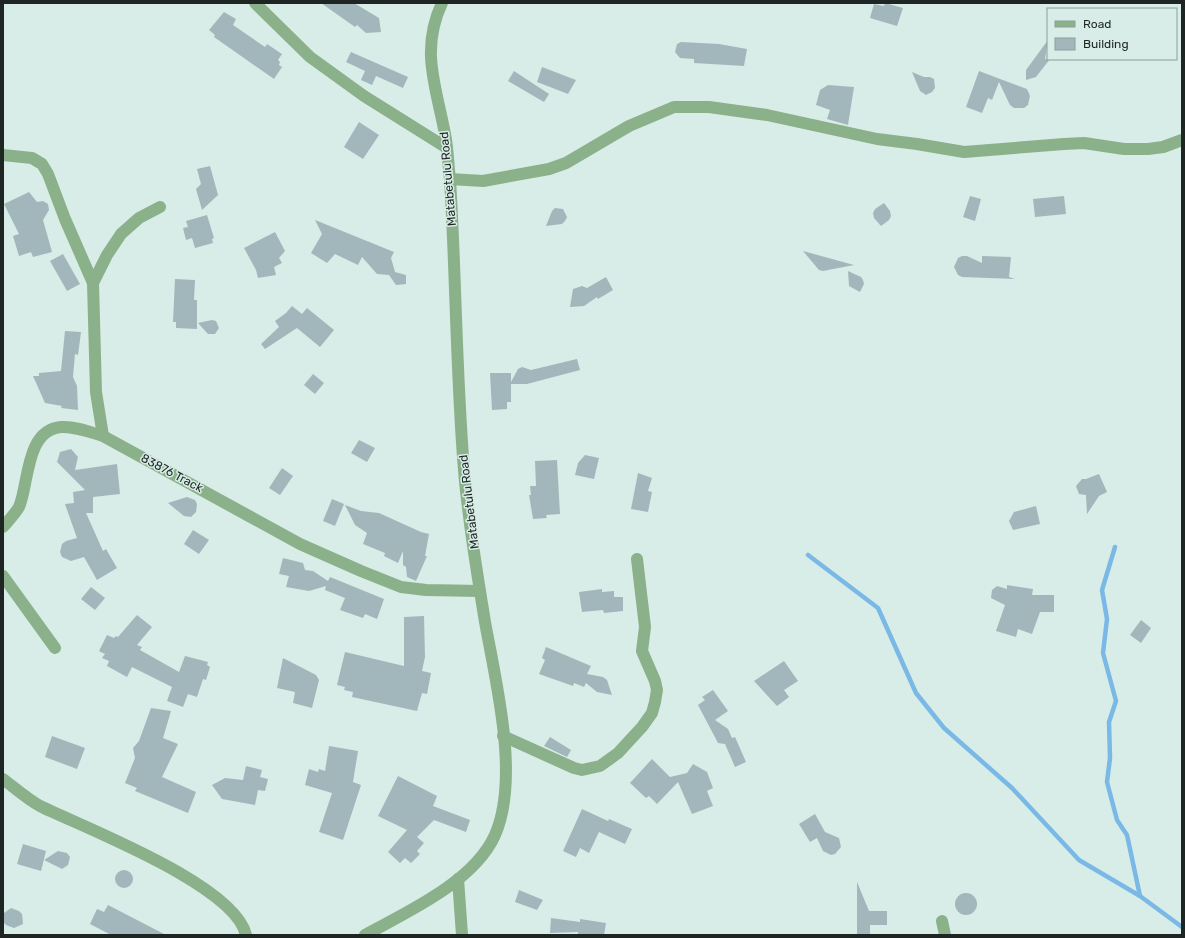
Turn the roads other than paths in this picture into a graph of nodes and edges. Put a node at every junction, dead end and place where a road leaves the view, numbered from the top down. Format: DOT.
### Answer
graph roads {
  1 [pos="255,3"];
  2 [pos="442,3"];
  3 [pos="1182,140"];
  4 [pos="447,148"];
  5 [pos="3,155"];
  6 [pos="450,179"];
  7 [pos="160,207"];
  8 [pos="93,283"];
  9 [pos="103,436"];
  10 [pos="3,526"];
  11 [pos="637,559"];
  12 [pos="3,576"];
  13 [pos="480,591"];
  14 [pos="55,648"];
  15 [pos="503,736"];
  16 [pos="3,779"];
  17 [pos="458,879"];
  18 [pos="942,921"];
  19 [pos="246,935"];
  20 [pos="365,935"];
  21 [pos="462,935"];
  22 [pos="944,935"];
  1 -- 4 [label="street"];
  2 -- 4 [label="street, Matabetulu Road"];
  3 -- 6 [label="street"];
  4 -- 6 [label="street, Matabetulu Road"];
  5 -- 8 [label="street"];
  6 -- 13 [label="street, Matabetulu Road"];
  7 -- 8 [label="street"];
  8 -- 9 [label="street"];
  9 -- 10 [label="street, 83876 Track"];
  9 -- 13 [label="street, 83876 Track"];
  11 -- 15 [label="street"];
  12 -- 14 [label="street"];
  13 -- 15 [label="street, Matabetulu Road"];
  15 -- 17 [label="street, Matabetulu Road"];
  16 -- 19 [label="street"];
  17 -- 20 [label="street, Matabetulu Road"];
  17 -- 21 [label="street"];
  18 -- 22 [label="street"];
}
